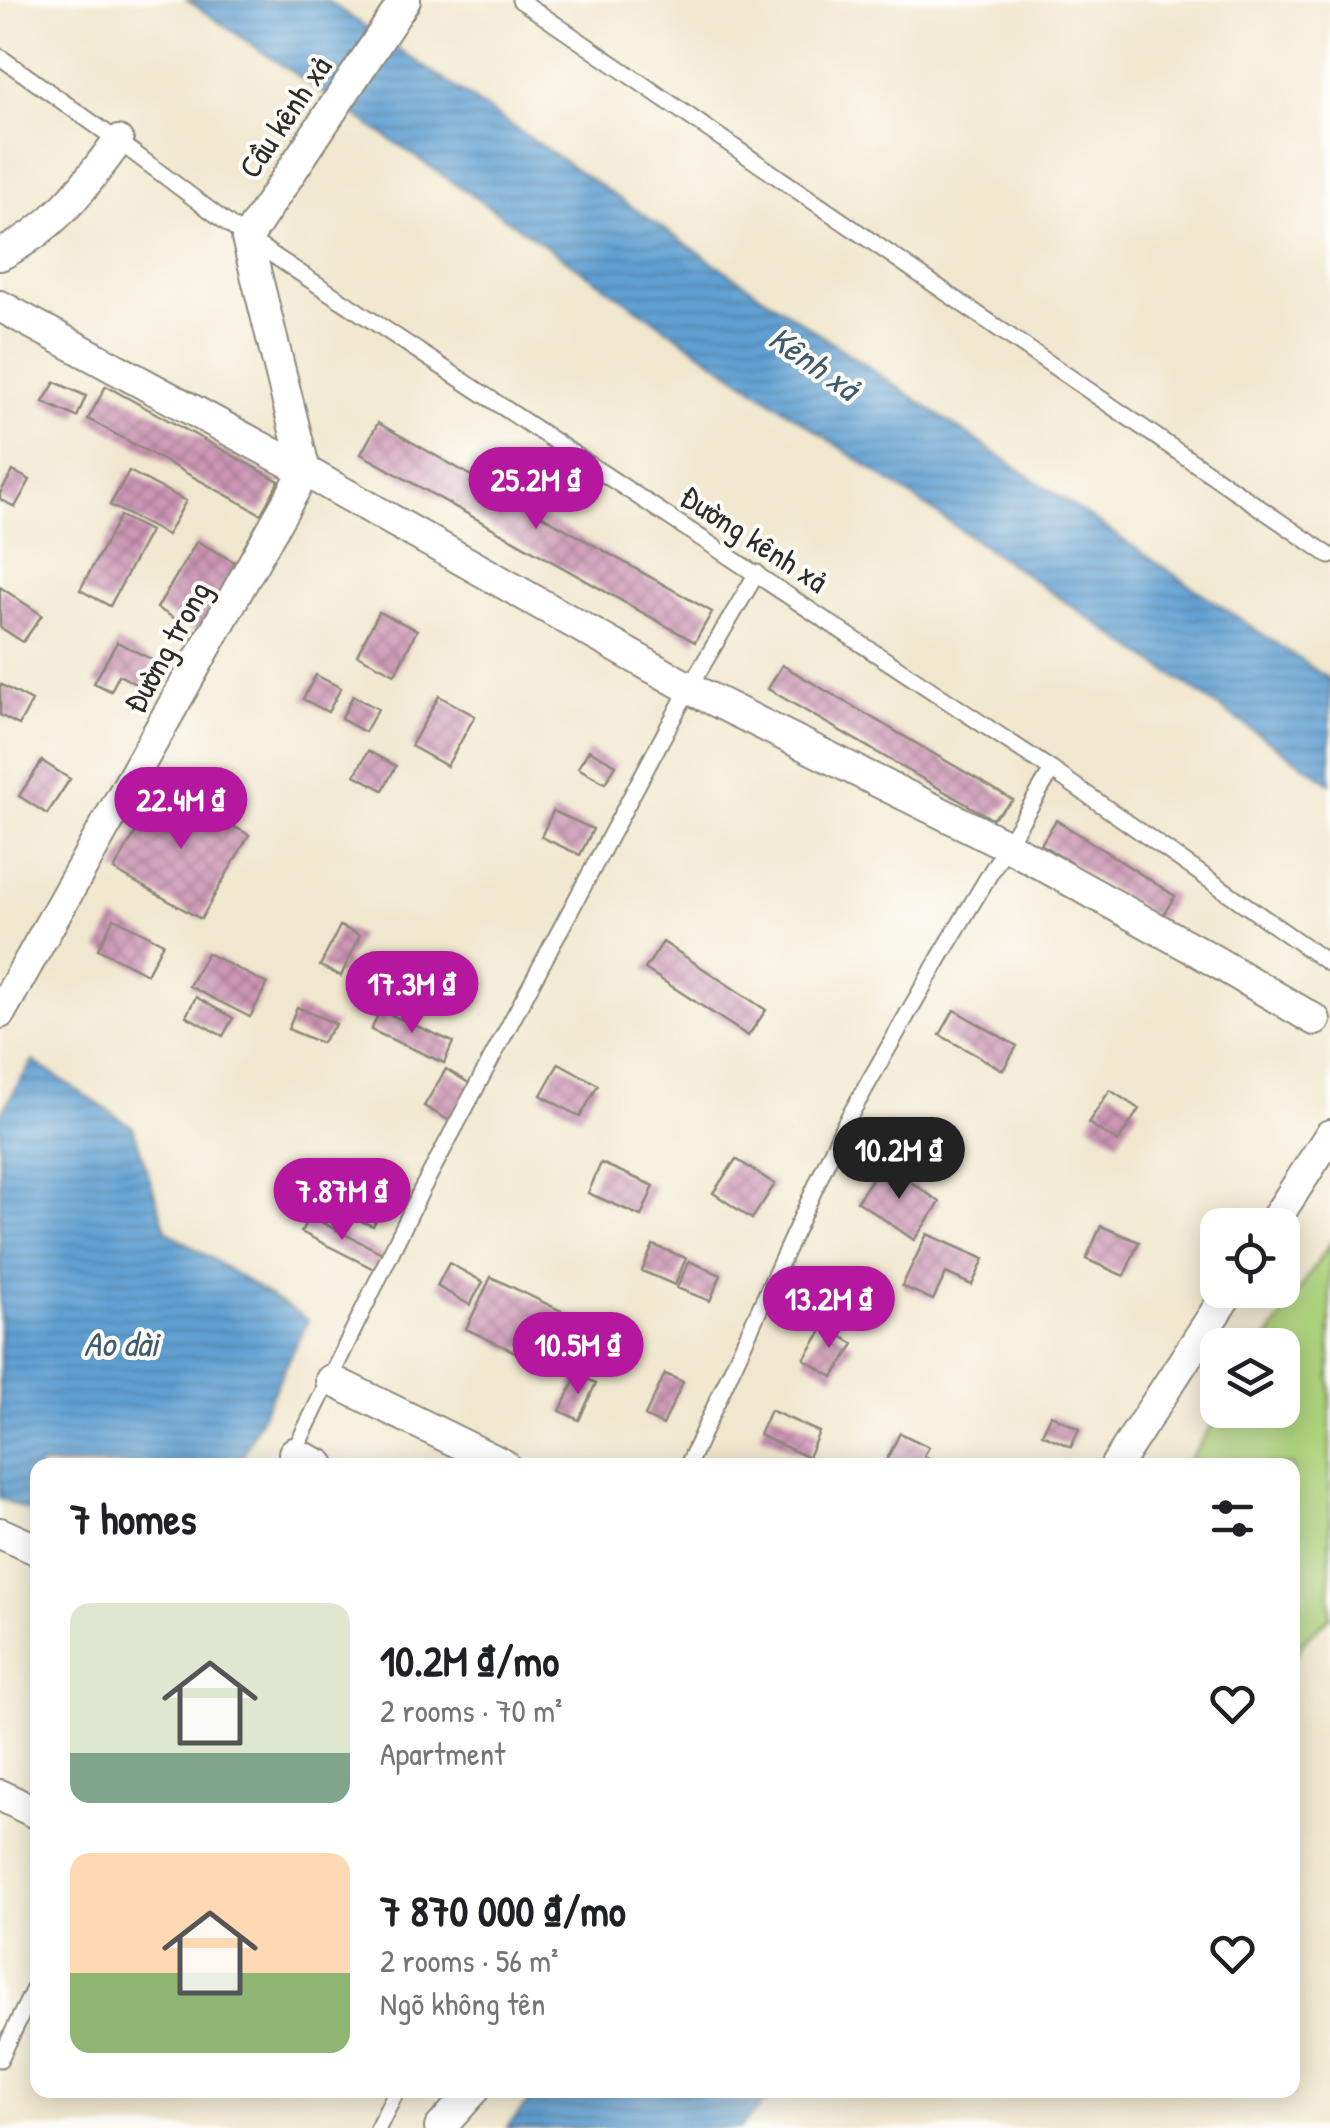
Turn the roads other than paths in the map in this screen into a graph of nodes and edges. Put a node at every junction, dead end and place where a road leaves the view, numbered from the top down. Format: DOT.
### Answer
graph roads {
  1 [pos="404,0"];
  2 [pos="520,0"];
  3 [pos="0,57"];
  4 [pos="118,141"];
  5 [pos="252,230"];
  6 [pos="0,255"];
  7 [pos="0,306"];
  8 [pos="305,470"];
  9 [pos="1330,556"];
  10 [pos="757,573"];
  11 [pos="689,688"];
  12 [pos="1052,770"];
  13 [pos="1006,845"];
  14 [pos="1330,964"];
  15 [pos="0,1014"];
  16 [pos="1315,1020"];
  17 [pos="1330,1135"];
  18 [pos="1283,1208"];
  19 [pos="1218,1308"];
  20 [pos="331,1380"];
  21 [pos="302,1458"];
  22 [pos="490,1458"];
  23 [pos="691,1458"];
  24 [pos="1121,1458"];
  25 [pos="0,1533"];
  26 [pos="30,1546"];
  27 [pos="0,1795"];
  28 [pos="30,1810"];
  29 [pos="30,1997"];
  30 [pos="0,2059"];
  31 [pos="392,2098"];
  32 [pos="467,2098"];
  33 [pos="378,2128"];
  34 [pos="440,2128"];
  1 -- 5 [label="street, Cầu kênh xả"];
  2 -- 9 [label="lane"];
  3 -- 4 [label="lane, Đường kênh xả"];
  4 -- 5 [label="lane, Đường kênh xả"];
  4 -- 6 [label="street"];
  5 -- 8 [label="street"];
  5 -- 10 [label="lane, Đường kênh xả"];
  7 -- 8 [label="street"];
  8 -- 11 [label="street"];
  8 -- 15 [label="street, Đường trong"];
  10 -- 11 [label="lane"];
  10 -- 12 [label="lane, Đường kênh xả"];
  11 -- 13 [label="street"];
  11 -- 20 [label="lane"];
  12 -- 13 [label="lane"];
  12 -- 14 [label="lane, Đường kênh xả"];
  13 -- 16 [label="street"];
  13 -- 23 [label="lane"];
  17 -- 18 [label="street"];
  19 -- 24 [label="street"];
  20 -- 21 [label="lane"];
  20 -- 22 [label="street"];
  25 -- 26 [label="street"];
  27 -- 28 [label="street"];
  29 -- 30 [label="lane"];
  31 -- 33 [label="lane"];
  32 -- 34 [label="street"];
}
